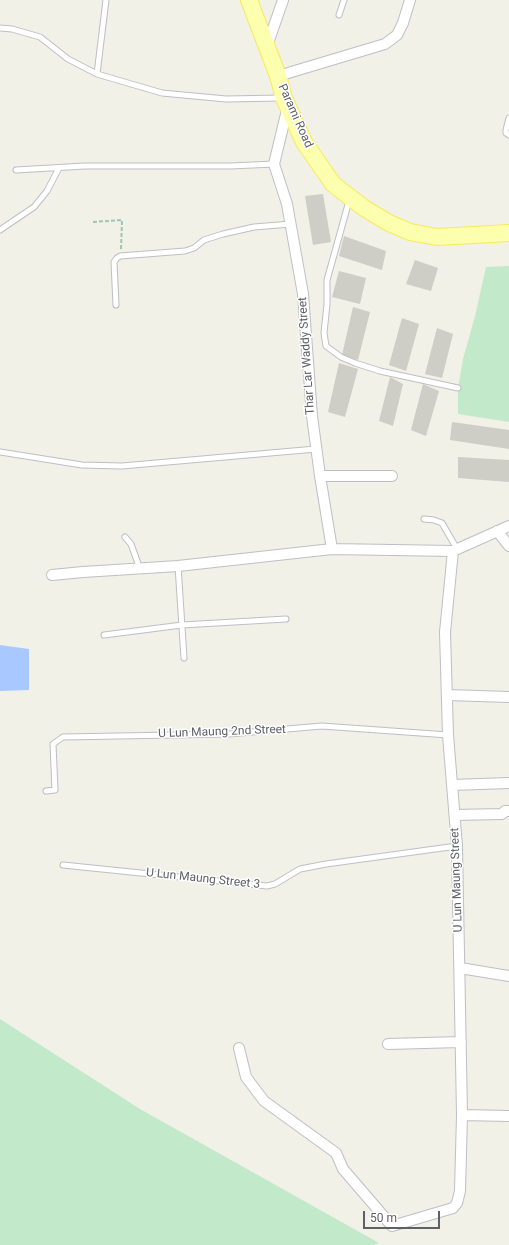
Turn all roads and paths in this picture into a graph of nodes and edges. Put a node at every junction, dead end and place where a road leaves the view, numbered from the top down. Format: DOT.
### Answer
graph roads {
  1 [pos="106,0"];
  2 [pos="250,0"];
  3 [pos="283,0"];
  4 [pos="344,0"];
  5 [pos="410,0"];
  6 [pos="339,15"];
  7 [pos="0,28"];
  8 [pos="267,46"];
  9 [pos="97,74"];
  10 [pos="278,76"];
  11 [pos="286,102"];
  12 [pos="509,118"];
  13 [pos="509,135"];
  14 [pos="274,164"];
  15 [pos="59,168"];
  16 [pos="16,170"];
  17 [pos="350,198"];
  18 [pos="93,222"];
  19 [pos="290,224"];
  20 [pos="0,230"];
  21 [pos="509,233"];
  22 [pos="120,256"];
  23 [pos="116,305"];
  24 [pos="458,388"];
  25 [pos="316,449"];
  26 [pos="0,452"];
  27 [pos="320,476"];
  28 [pos="392,476"];
  29 [pos="424,519"];
  30 [pos="509,526"];
  31 [pos="497,531"];
  32 [pos="125,537"];
  33 [pos="509,546"];
  34 [pos="332,549"];
  35 [pos="455,550"];
  36 [pos="178,566"];
  37 [pos="140,569"];
  38 [pos="52,575"];
  39 [pos="286,619"];
  40 [pos="182,626"];
  41 [pos="104,635"];
  42 [pos="184,658"];
  43 [pos="447,695"];
  44 [pos="509,697"];
  45 [pos="448,735"];
  46 [pos="509,783"];
  47 [pos="452,786"];
  48 [pos="46,791"];
  49 [pos="509,811"];
  50 [pos="455,815"];
  51 [pos="457,846"];
  52 [pos="63,865"];
  53 [pos="460,968"];
  54 [pos="509,976"];
  55 [pos="461,1042"];
  56 [pos="388,1044"];
  57 [pos="239,1048"];
  58 [pos="462,1115"];
  59 [pos="509,1116"];
  1 -- 9 [label="lane"];
  2 -- 8 [label="main road, Parami Road"];
  3 -- 8 [label="street"];
  4 -- 6 [label="lane"];
  5 -- 10 [label="street"];
  7 -- 9 [label="lane"];
  8 -- 10 [label="main road, Parami Road"];
  9 -- 11 [label="lane"];
  10 -- 11 [label="main road, Parami Road"];
  11 -- 14 [label="street"];
  11 -- 17 [label="main road, Parami Road"];
  12 -- 13 [label="lane"];
  14 -- 15 [label="lane"];
  14 -- 19 [label="street, Thar Lar Waddy Street"];
  15 -- 16 [label="lane"];
  15 -- 20 [label="lane"];
  17 -- 21 [label="main road, Parami Road"];
  17 -- 24 [label="lane"];
  18 -- 22 [label="path"];
  19 -- 22 [label="lane"];
  19 -- 25 [label="street, Thar Lar Waddy Street"];
  22 -- 23 [label="lane"];
  25 -- 26 [label="lane"];
  25 -- 27 [label="street, Thar Lar Waddy Street"];
  27 -- 28 [label="street"];
  27 -- 34 [label="street, Thar Lar Waddy Street"];
  29 -- 35 [label="lane"];
  30 -- 31 [label="street"];
  31 -- 33 [label="street"];
  31 -- 35 [label="street"];
  32 -- 37 [label="lane"];
  34 -- 35 [label="street"];
  34 -- 36 [label="street"];
  35 -- 43 [label="street, U Lun Maung Street"];
  36 -- 37 [label="street"];
  36 -- 40 [label="lane"];
  37 -- 38 [label="street"];
  39 -- 40 [label="lane"];
  40 -- 41 [label="lane"];
  40 -- 42 [label="lane"];
  43 -- 44 [label="street"];
  43 -- 45 [label="street, U Lun Maung Street"];
  45 -- 47 [label="street, U Lun Maung Street"];
  45 -- 48 [label="lane, U Lun Maung 2nd Street"];
  46 -- 47 [label="street"];
  47 -- 50 [label="street, U Lun Maung Street"];
  49 -- 50 [label="street"];
  50 -- 51 [label="street, U Lun Maung Street"];
  51 -- 52 [label="lane, U Lun Maung Street 3"];
  51 -- 53 [label="street, U Lun Maung Street"];
  53 -- 54 [label="street"];
  53 -- 55 [label="street, U Lun Maung Street"];
  55 -- 56 [label="street"];
  55 -- 58 [label="street, U Lun Maung Street"];
  57 -- 58 [label="street, U Lun Maung Street"];
  58 -- 59 [label="street"];
}
